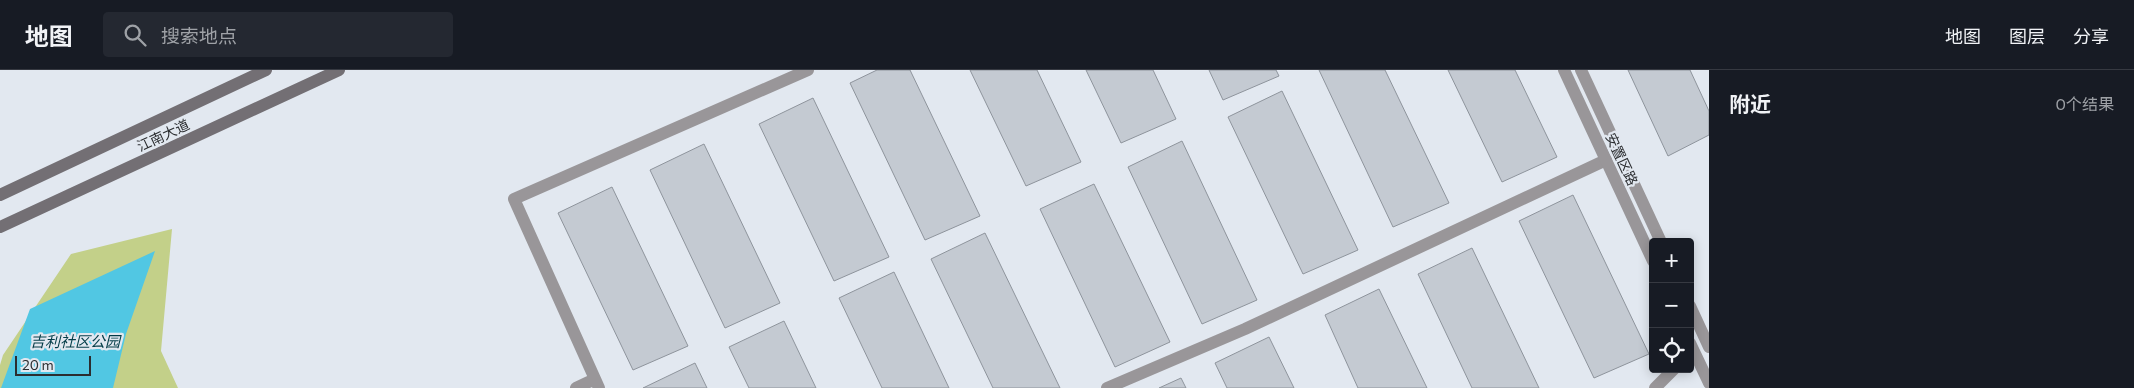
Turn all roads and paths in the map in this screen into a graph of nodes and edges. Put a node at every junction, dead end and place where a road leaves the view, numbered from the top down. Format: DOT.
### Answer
graph roads {
  1 [pos="266,70"];
  2 [pos="339,70"];
  3 [pos="808,70"];
  4 [pos="1564,70"];
  5 [pos="1581,70"];
  6 [pos="1606,160"];
  7 [pos="0,195"];
  8 [pos="0,227"];
  9 [pos="1659,238"];
  10 [pos="1649,252"];
  11 [pos="1694,313"];
  12 [pos="1708,339"];
  13 [pos="1694,346"];
  14 [pos="1694,354"];
  15 [pos="1670,373"];
  16 [pos="1709,383"];
  17 [pos="597,384"];
  18 [pos="576,388"];
  19 [pos="1106,388"];
  20 [pos="1655,388"];
  1 -- 7 [label="main road, 江南大道"];
  2 -- 8 [label="main road, 江南大道"];
  3 -- 17 [label="street"];
  4 -- 6 [label="street, 安置区路"];
  5 -- 9 [label="street, 安置区路"];
  6 -- 10 [label="street, 安置区路"];
  6 -- 19 [label="street"];
  11 -- 12 [label="street"];
  12 -- 13 [label="street"];
  14 -- 16 [label="street"];
  15 -- 20 [label="street"];
  17 -- 18 [label="street"];
}
